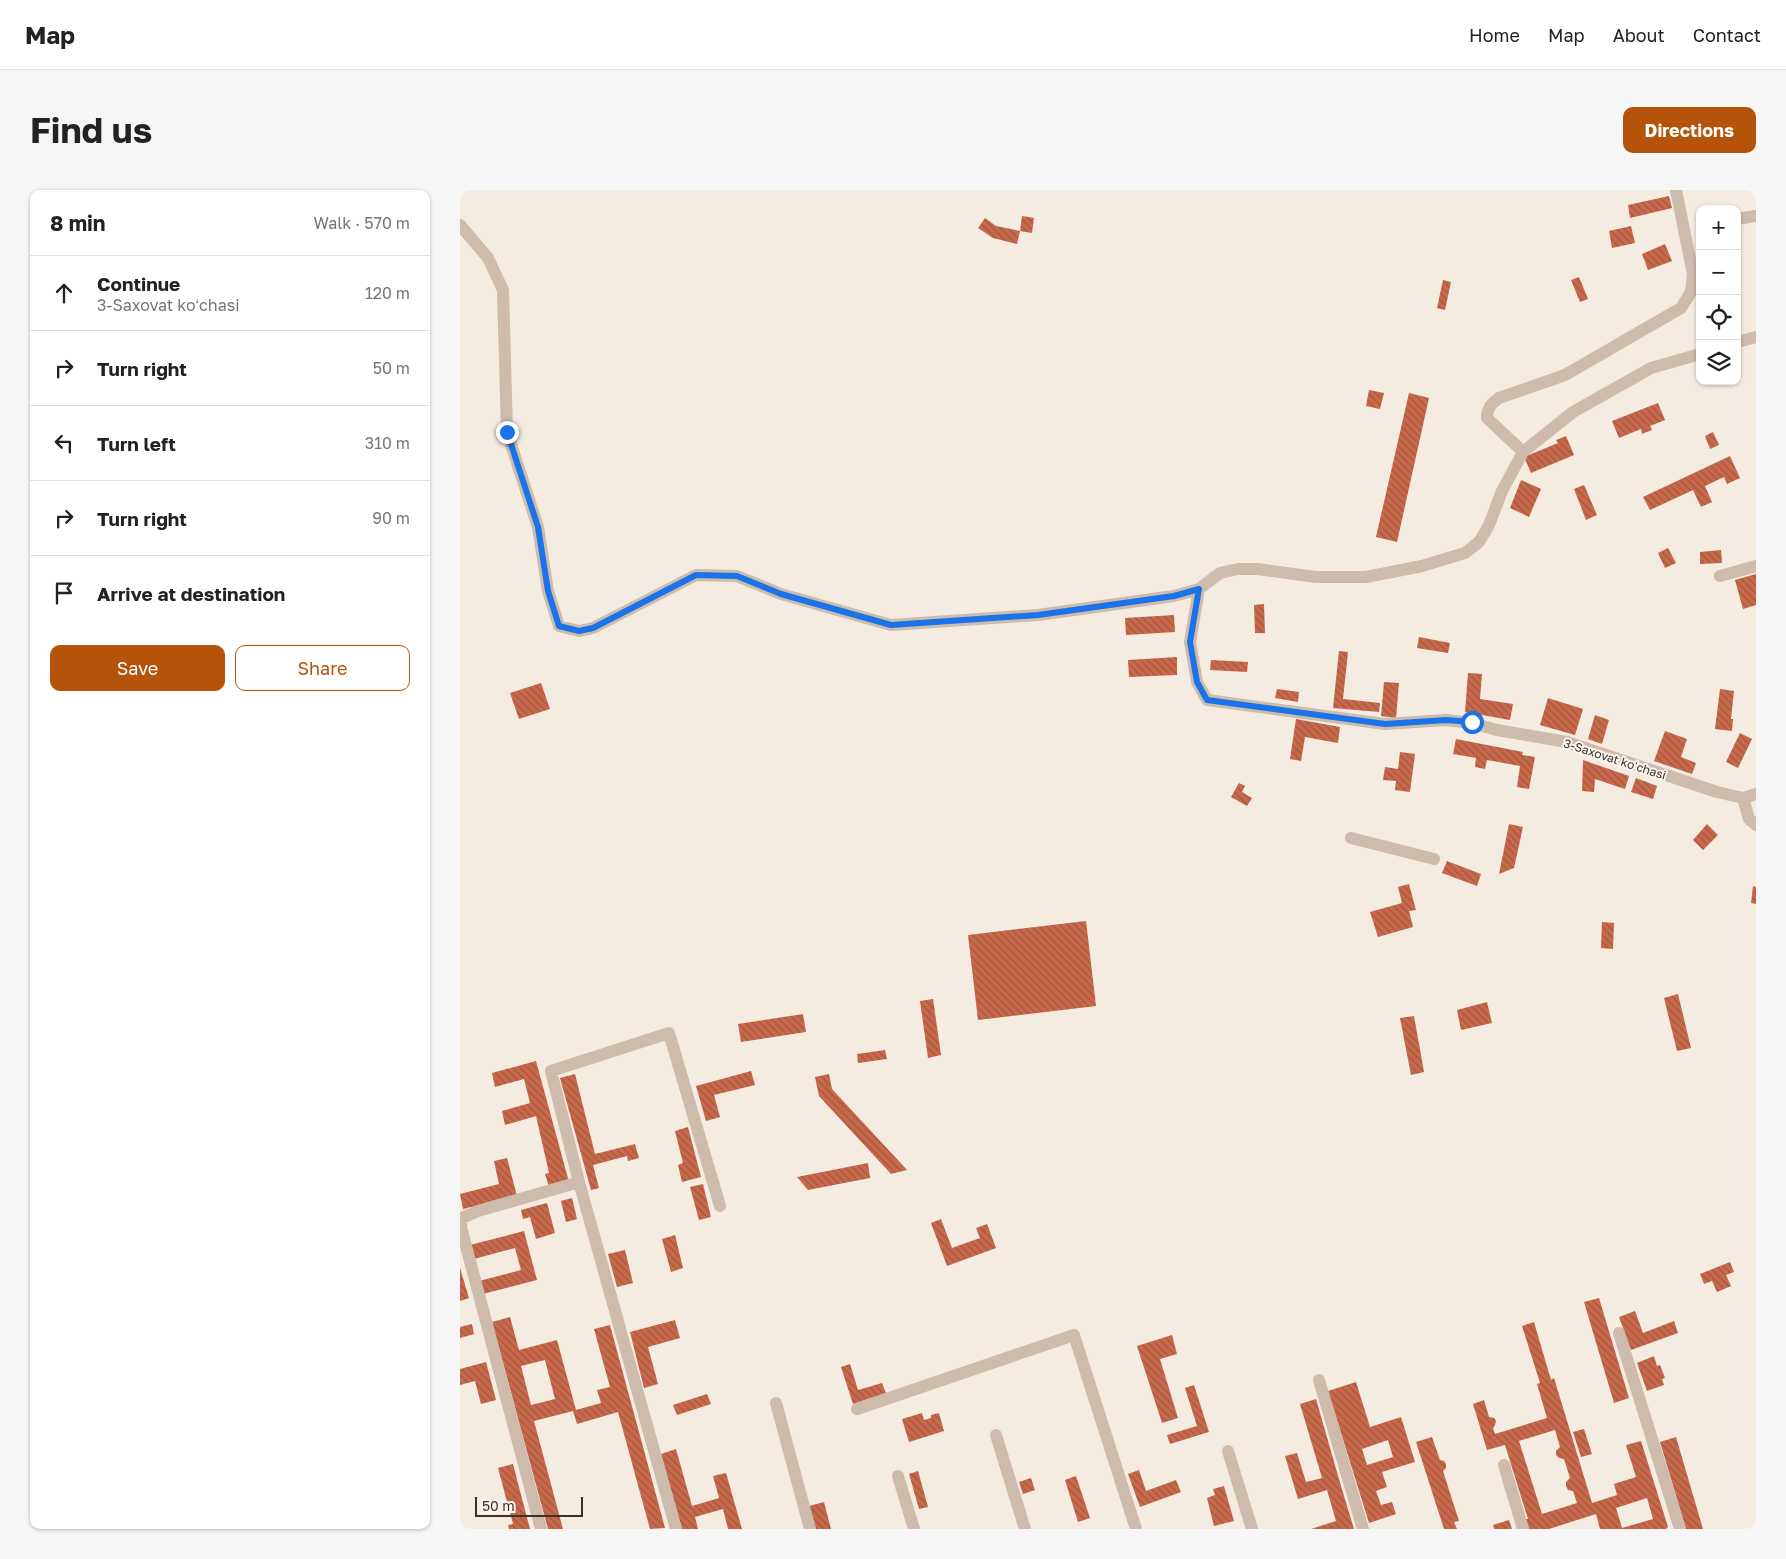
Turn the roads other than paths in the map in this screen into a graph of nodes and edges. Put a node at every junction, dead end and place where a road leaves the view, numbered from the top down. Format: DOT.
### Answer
graph roads {
  1 [pos="1676,190"];
  2 [pos="1756,216"];
  3 [pos="1741,218"];
  4 [pos="460,225"];
  5 [pos="1756,337"];
  6 [pos="1741,341"];
  7 [pos="1696,355"];
  8 [pos="1523,452"];
  9 [pos="1756,566"];
  10 [pos="1720,576"];
  11 [pos="1199,589"];
  12 [pos="1756,794"];
  13 [pos="1743,798"];
  14 [pos="1756,825"];
  15 [pos="1351,838"];
  16 [pos="1434,859"];
  17 [pos="579,1182"];
  18 [pos="720,1206"];
  19 [pos="1619,1333"];
  20 [pos="1319,1380"];
  21 [pos="776,1404"];
  22 [pos="857,1409"];
  23 [pos="996,1435"];
  24 [pos="1228,1451"];
  25 [pos="1504,1465"];
  26 [pos="898,1476"];
  27 [pos="541,1529"];
  28 [pos="676,1529"];
  29 [pos="810,1529"];
  30 [pos="914,1529"];
  31 [pos="1025,1529"];
  32 [pos="1136,1529"];
  33 [pos="1252,1529"];
  34 [pos="1363,1529"];
  35 [pos="1523,1529"];
  36 [pos="1680,1529"];
  1 -- 8 [label="street"];
  2 -- 3 [label="street"];
  4 -- 11 [label="street"];
  5 -- 6 [label="street"];
  7 -- 8 [label="street"];
  8 -- 11 [label="street"];
  9 -- 10 [label="street"];
  11 -- 13 [label="street, 3-Saxovat koʻchasi"];
  12 -- 13 [label="street"];
  13 -- 14 [label="street"];
  15 -- 16 [label="street"];
  17 -- 18 [label="street"];
  17 -- 27 [label="street"];
  17 -- 28 [label="street"];
  19 -- 36 [label="street"];
  20 -- 34 [label="street"];
  21 -- 29 [label="street"];
  22 -- 32 [label="street"];
  23 -- 31 [label="street"];
  24 -- 33 [label="street"];
  25 -- 35 [label="street"];
  26 -- 30 [label="street"];
}
